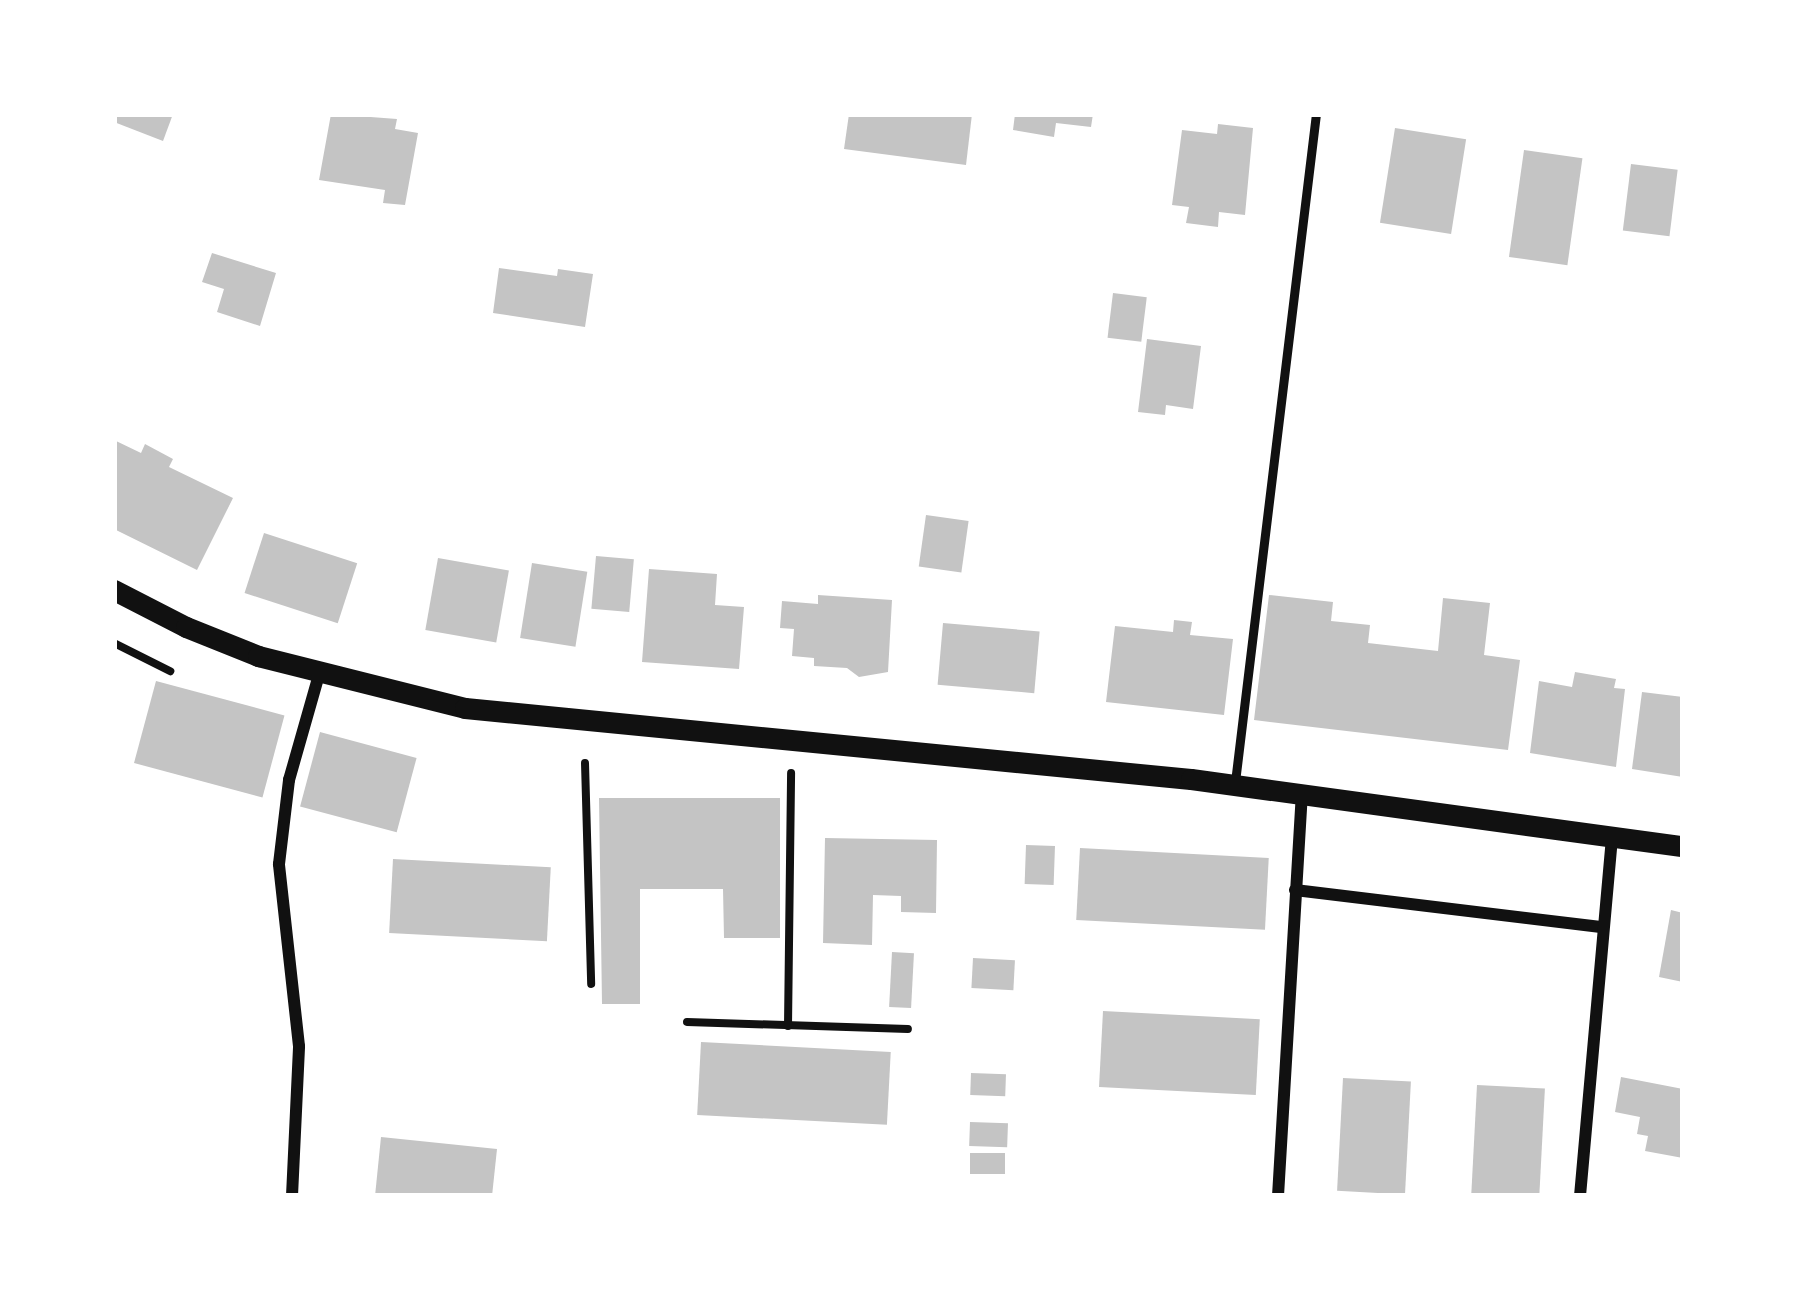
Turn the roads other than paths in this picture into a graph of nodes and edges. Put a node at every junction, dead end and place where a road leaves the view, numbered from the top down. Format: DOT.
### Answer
graph roads {
  1 [pos="1316,114"];
  2 [pos="114,590"];
  3 [pos="319,675"];
  4 [pos="1234,784"];
  5 [pos="1302,792"];
  6 [pos="1612,836"];
  7 [pos="1683,846"];
  8 [pos="1295,890"];
  9 [pos="1601,927"];
  10 [pos="292,1196"];
  11 [pos="1278,1196"];
  12 [pos="1580,1196"];
  1 -- 4 [label="lane"];
  2 -- 3 [label="street"];
  3 -- 4 [label="street"];
  3 -- 10 [label="street"];
  4 -- 5 [label="street"];
  5 -- 6 [label="street"];
  5 -- 8 [label="street"];
  6 -- 7 [label="street"];
  6 -- 9 [label="street"];
  8 -- 9 [label="street"];
  8 -- 11 [label="street"];
  9 -- 12 [label="street"];
}
